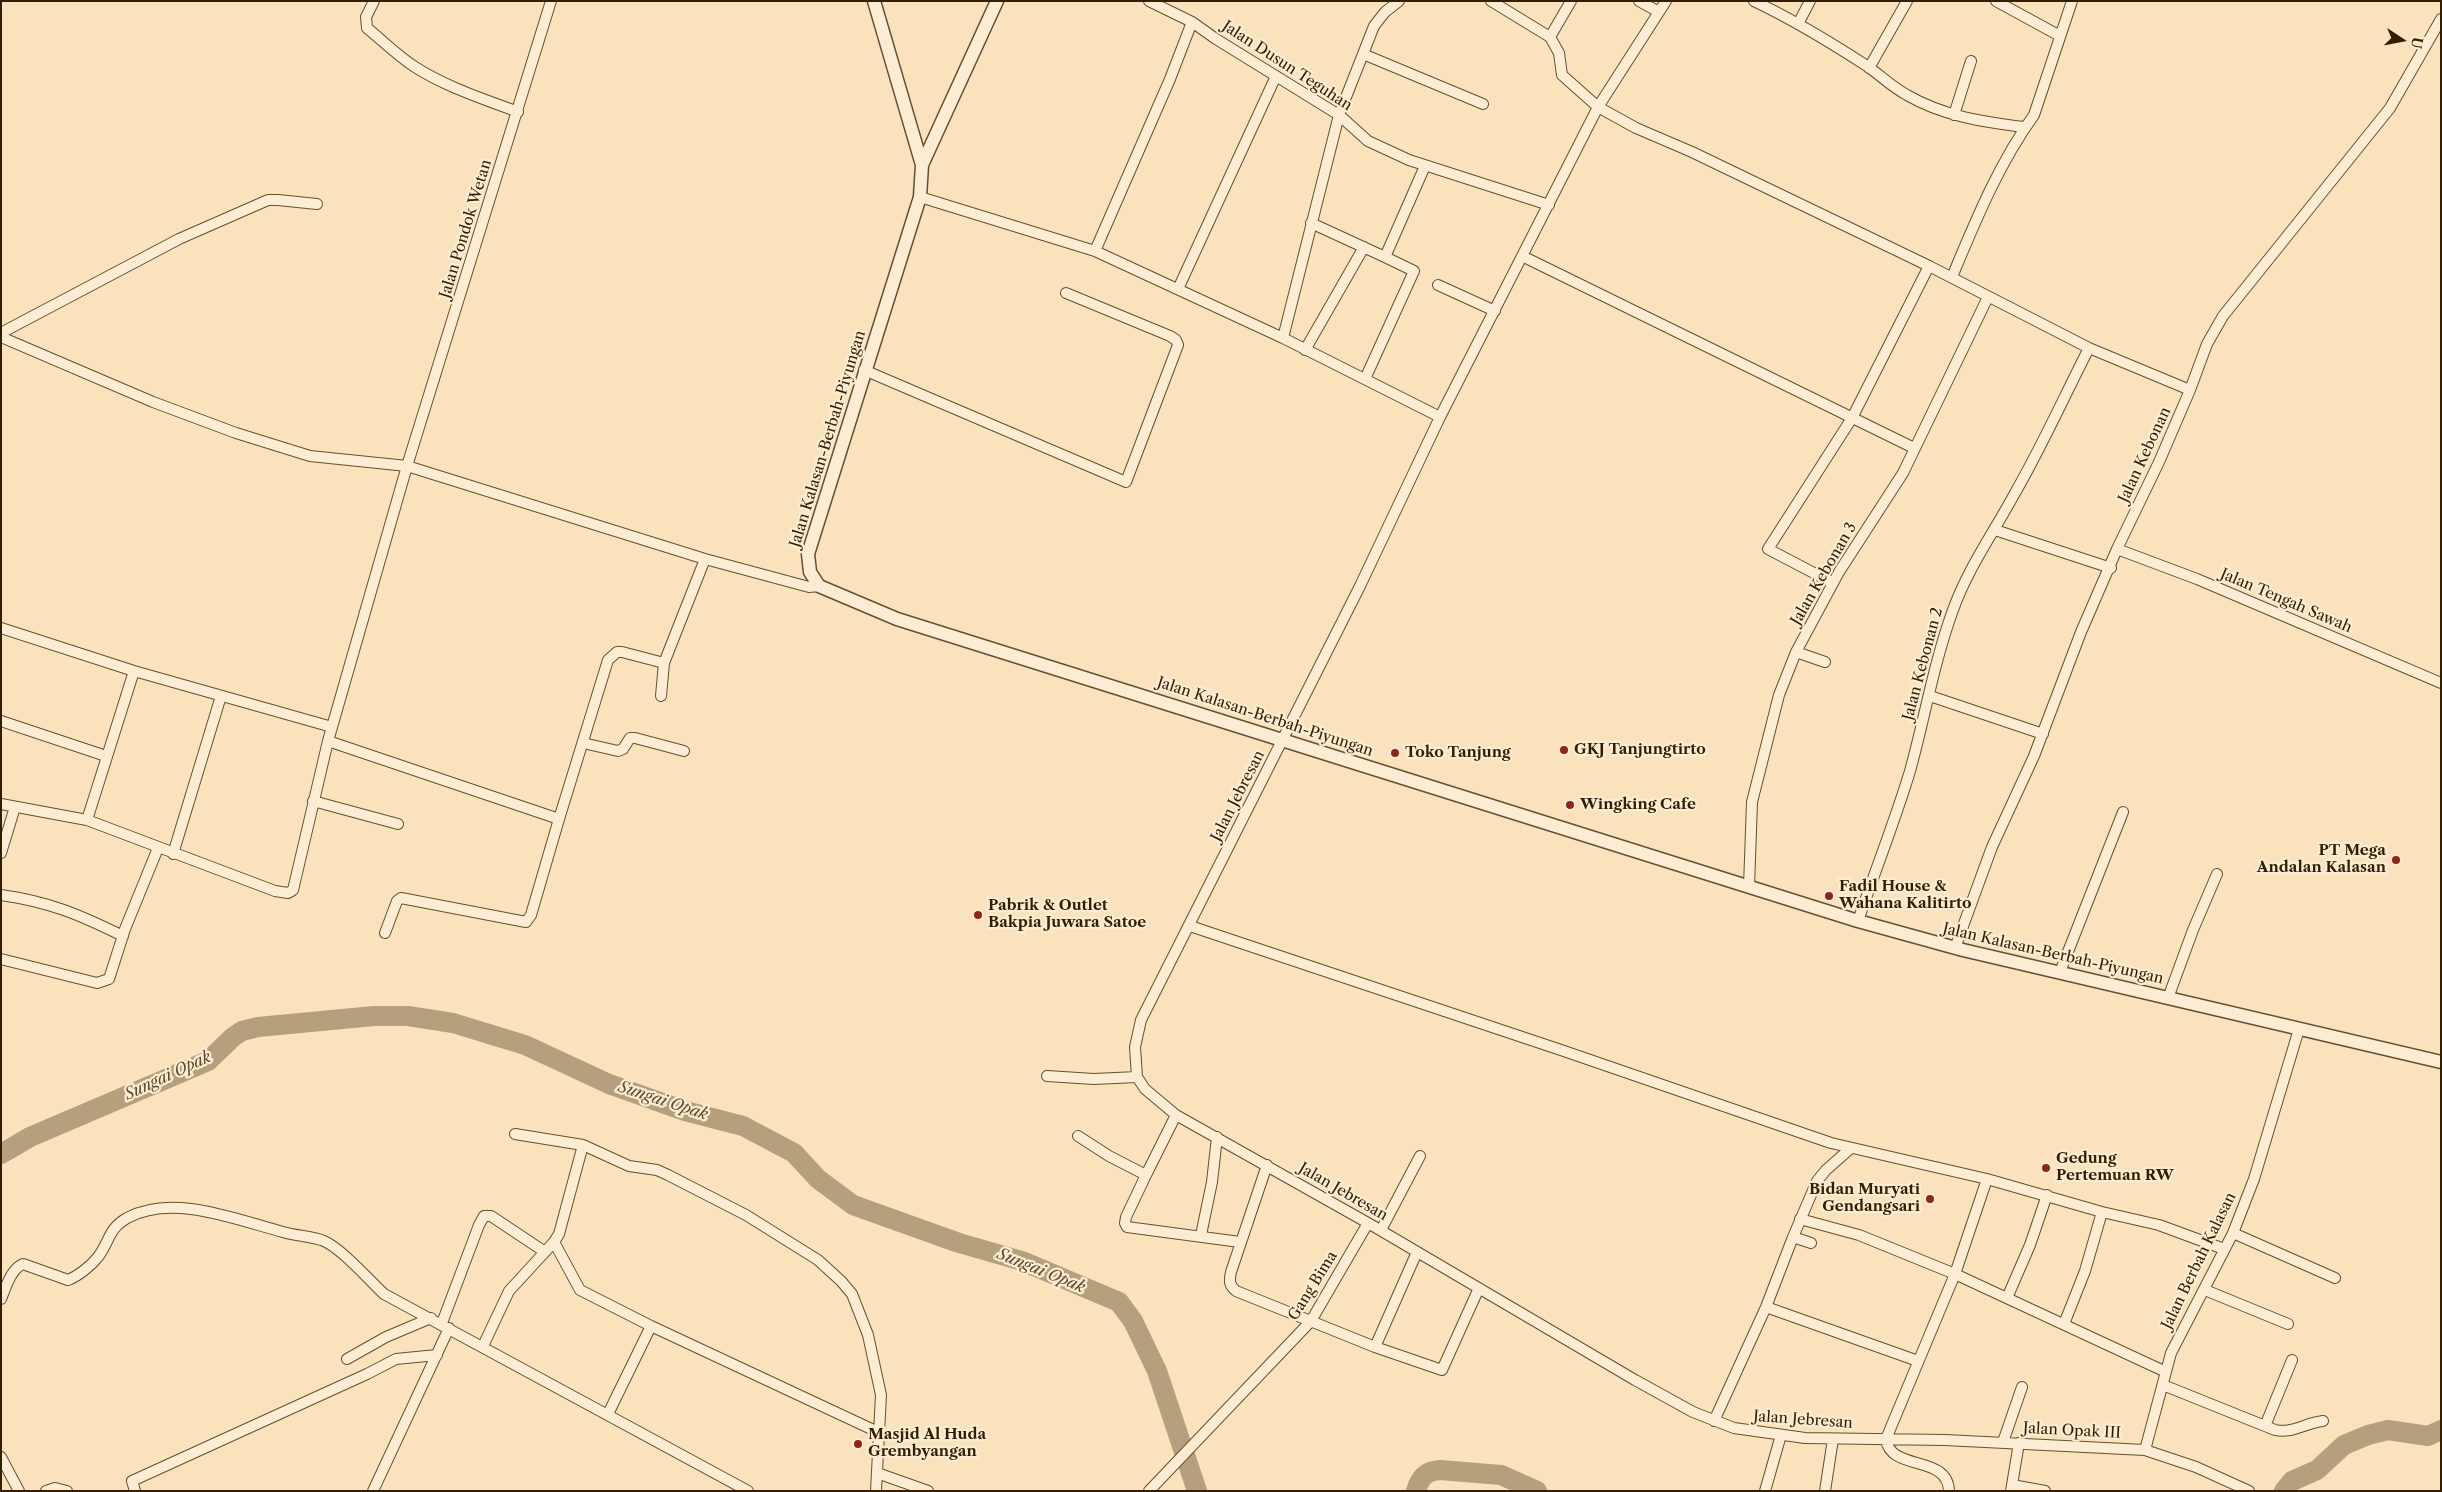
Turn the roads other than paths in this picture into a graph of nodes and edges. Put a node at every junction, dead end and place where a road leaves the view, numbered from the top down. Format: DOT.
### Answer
graph roads {
  1 [pos="374,1"];
  2 [pos="551,1"];
  3 [pos="874,1"];
  4 [pos="997,1"];
  5 [pos="1150,1"];
  6 [pos="1399,1"];
  7 [pos="1491,1"];
  8 [pos="1571,1"];
  9 [pos="1639,1"];
  10 [pos="1666,1"];
  11 [pos="1754,1"];
  12 [pos="1810,1"];
  13 [pos="1907,1"];
  14 [pos="1996,1"];
  15 [pos="2072,1"];
  16 [pos="1659,12"];
  17 [pos="2441,19"];
  18 [pos="1192,22"];
  19 [pos="1798,24"];
  20 [pos="2060,36"];
  21 [pos="1550,37"];
  22 [pos="1362,54"];
  23 [pos="1971,61"];
  24 [pos="1869,68"];
  25 [pos="1276,76"];
  26 [pos="1483,104"];
  27 [pos="1598,107"];
  28 [pos="518,112"];
  29 [pos="1339,114"];
  30 [pos="1954,115"];
  31 [pos="2024,128"];
  32 [pos="912,132"];
  33 [pos="935,135"];
  34 [pos="922,165"];
  35 [pos="1425,166"];
  36 [pos="920,197"];
  37 [pos="317,204"];
  38 [pos="1549,204"];
  39 [pos="1311,223"];
  40 [pos="1364,247"];
  41 [pos="1095,251"];
  42 [pos="1522,256"];
  43 [pos="1385,257"];
  44 [pos="1929,266"];
  45 [pos="1952,278"];
  46 [pos="1438,285"];
  47 [pos="1178,288"];
  48 [pos="1066,293"];
  49 [pos="1988,297"];
  50 [pos="1495,311"];
  51 [pos="1,333"];
  52 [pos="1,337"];
  53 [pos="1282,338"];
  54 [pos="2089,348"];
  55 [pos="1305,350"];
  56 [pos="864,370"];
  57 [pos="1365,379"];
  58 [pos="2190,390"];
  59 [pos="1440,418"];
  60 [pos="1852,418"];
  61 [pos="1914,448"];
  62 [pos="407,466"];
  63 [pos="1995,530"];
  64 [pos="2118,550"];
  65 [pos="705,559"];
  66 [pos="2111,568"];
  67 [pos="1833,583"];
  68 [pos="819,586"];
  69 [pos="1,628"];
  70 [pos="1796,652"];
  71 [pos="1825,662"];
  72 [pos="664,664"];
  73 [pos="134,671"];
  74 [pos="2441,683"];
  75 [pos="221,696"];
  76 [pos="661,696"];
  77 [pos="1930,696"];
  78 [pos="1,721"];
  79 [pos="332,727"];
  80 [pos="2043,734"];
  81 [pos="328,740"];
  82 [pos="1283,741"];
  83 [pos="582,743"];
  84 [pos="684,751"];
  85 [pos="106,756"];
  86 [pos="313,801"];
  87 [pos="1,804"];
  88 [pos="15,807"];
  89 [pos="2123,812"];
  90 [pos="559,819"];
  91 [pos="86,820"];
  92 [pos="398,824"];
  93 [pos="158,848"];
  94 [pos="1,852"];
  95 [pos="173,854"];
  96 [pos="2217,874"];
  97 [pos="1750,887"];
  98 [pos="1,894"];
  99 [pos="1858,921"];
  100 [pos="1190,926"];
  101 [pos="385,933"];
  102 [pos="122,936"];
  103 [pos="1955,948"];
  104 [pos="1,959"];
  105 [pos="2060,972"];
  106 [pos="2168,998"];
  107 [pos="2299,1028"];
  108 [pos="2441,1062"];
  109 [pos="1047,1076"];
  110 [pos="1137,1077"];
  111 [pos="1176,1115"];
  112 [pos="514,1134"];
  113 [pos="1078,1136"];
  114 [pos="1217,1137"];
  115 [pos="1850,1148"];
  116 [pos="582,1149"];
  117 [pos="1420,1156"];
  118 [pos="1267,1165"];
  119 [pos="1146,1175"];
  120 [pos="1987,1179"];
  121 [pos="2048,1195"];
  122 [pos="2102,1212"];
  123 [pos="1800,1219"];
  124 [pos="1368,1223"];
  125 [pos="1381,1230"];
  126 [pos="2233,1233"];
  127 [pos="1201,1235"];
  128 [pos="1792,1236"];
  129 [pos="554,1242"];
  130 [pos="1240,1242"];
  131 [pos="1811,1243"];
  132 [pos="2224,1250"];
  133 [pos="545,1252"];
  134 [pos="1417,1252"];
  135 [pos="1955,1274"];
  136 [pos="2335,1278"];
  137 [pos="1479,1288"];
  138 [pos="2205,1290"];
  139 [pos="2007,1298"];
  140 [pos="1,1299"];
  141 [pos="1766,1307"];
  142 [pos="431,1318"];
  143 [pos="1310,1321"];
  144 [pos="2064,1324"];
  145 [pos="2288,1324"];
  146 [pos="446,1326"];
  147 [pos="651,1326"];
  148 [pos="482,1346"];
  149 [pos="1375,1347"];
  150 [pos="437,1355"];
  151 [pos="347,1359"];
  152 [pos="2292,1360"];
  153 [pos="1918,1361"];
  154 [pos="2166,1372"];
  155 [pos="2163,1385"];
  156 [pos="2022,1387"];
  157 [pos="608,1414"];
  158 [pos="1714,1421"];
  159 [pos="2323,1421"];
  160 [pos="2265,1426"];
  161 [pos="880,1433"];
  162 [pos="1781,1435"];
  163 [pos="1833,1439"];
  164 [pos="1886,1439"];
  165 [pos="2003,1442"];
  166 [pos="2019,1443"];
  167 [pos="2145,1450"];
  168 [pos="1,1457"];
  169 [pos="877,1472"];
  170 [pos="1153,1487"];
  171 [pos="2012,1488"];
  172 [pos="19,1491"];
  173 [pos="46,1491"];
  174 [pos="67,1491"];
  175 [pos="135,1491"];
  176 [pos="374,1491"];
  177 [pos="748,1491"];
  178 [pos="876,1491"];
  179 [pos="928,1491"];
  180 [pos="1765,1491"];
  181 [pos="1825,1491"];
  182 [pos="1949,1491"];
  183 [pos="2045,1491"];
  184 [pos="2249,1491"];
  1 -- 28 [label="street"];
  2 -- 28 [label="street, Jalan Pondok Wetan"];
  3 -- 32 [label="street, Jalan Kalasan-Berbah-Piyungan"];
  4 -- 33 [label="street"];
  5 -- 18 [label="street, Jalan Dusun Teguhan"];
  6 -- 22 [label="street"];
  7 -- 21 [label="street"];
  8 -- 21 [label="street"];
  9 -- 16 [label="street"];
  10 -- 16 [label="street, Jalan Jebresan"];
  11 -- 19 [label="street"];
  12 -- 19 [label="street"];
  13 -- 24 [label="street"];
  14 -- 20 [label="street"];
  15 -- 20 [label="street"];
  16 -- 27 [label="street, Jalan Jebresan"];
  17 -- 58 [label="street, Jalan Kebonan"];
  18 -- 25 [label="street, Jalan Dusun Teguhan"];
  18 -- 41 [label="street"];
  19 -- 24 [label="street"];
  20 -- 31 [label="street"];
  21 -- 27 [label="street"];
  22 -- 26 [label="street"];
  22 -- 29 [label="street"];
  23 -- 30 [label="street"];
  24 -- 30 [label="street"];
  25 -- 29 [label="street, Jalan Dusun Teguhan"];
  25 -- 47 [label="street"];
  27 -- 38 [label="street, Jalan Jebresan"];
  27 -- 44 [label="street"];
  28 -- 62 [label="street, Jalan Pondok Wetan"];
  29 -- 35 [label="street, Jalan Dusun Teguhan"];
  29 -- 39 [label="street"];
  30 -- 31 [label="street"];
  31 -- 45 [label="street"];
  32 -- 33 [label="street"];
  32 -- 34 [label="street, Jalan Kalasan-Berbah-Piyungan"];
  33 -- 34 [label="street"];
  34 -- 36 [label="street, Jalan Kalasan-Berbah-Piyungan"];
  35 -- 38 [label="street, Jalan Dusun Teguhan"];
  35 -- 43 [label="street"];
  36 -- 41 [label="street"];
  36 -- 56 [label="street, Jalan Kalasan-Berbah-Piyungan"];
  37 -- 51 [label="street"];
  38 -- 42 [label="street, Jalan Jebresan"];
  39 -- 40 [label="street"];
  39 -- 53 [label="street"];
  40 -- 43 [label="street"];
  40 -- 55 [label="street"];
  41 -- 47 [label="street"];
  42 -- 50 [label="street, Jalan Jebresan"];
  42 -- 60 [label="street"];
  43 -- 57 [label="street"];
  44 -- 45 [label="street"];
  44 -- 60 [label="street"];
  45 -- 49 [label="street"];
  46 -- 50 [label="street"];
  47 -- 53 [label="street"];
  48 -- 56 [label="street"];
  49 -- 54 [label="street"];
  49 -- 61 [label="street, Jalan Kebonan 3"];
  50 -- 59 [label="street, Jalan Jebresan"];
  52 -- 62 [label="street"];
  53 -- 55 [label="street"];
  54 -- 58 [label="street"];
  54 -- 63 [label="street, Jalan Kebonan 2"];
  55 -- 57 [label="street"];
  56 -- 68 [label="street, Jalan Kalasan-Berbah-Piyungan"];
  57 -- 59 [label="street"];
  58 -- 64 [label="street, Jalan Kebonan"];
  59 -- 82 [label="street, Jalan Jebresan"];
  60 -- 61 [label="street"];
  60 -- 67 [label="street"];
  61 -- 67 [label="street, Jalan Kebonan 3"];
  62 -- 65 [label="street"];
  62 -- 79 [label="street, Jalan Pondok Wetan"];
  63 -- 66 [label="street"];
  63 -- 77 [label="street, Jalan Kebonan 2"];
  64 -- 66 [label="street, Jalan Kebonan"];
  64 -- 74 [label="street, Jalan Tengah Sawah"];
  65 -- 68 [label="street"];
  65 -- 72 [label="street"];
  66 -- 80 [label="street, Jalan Kebonan"];
  67 -- 70 [label="street, Jalan Kebonan 3"];
  68 -- 82 [label="street, Jalan Kalasan-Berbah-Piyungan"];
  69 -- 73 [label="street"];
  70 -- 71 [label="street"];
  70 -- 97 [label="street, Jalan Kebonan 3"];
  72 -- 76 [label="street"];
  72 -- 83 [label="street"];
  73 -- 75 [label="street"];
  73 -- 85 [label="street"];
  75 -- 79 [label="street"];
  75 -- 95 [label="street"];
  77 -- 80 [label="street"];
  77 -- 99 [label="street, Jalan Kebonan 2"];
  78 -- 85 [label="street"];
  79 -- 81 [label="street, Jalan Pondok Wetan"];
  80 -- 103 [label="street, Jalan Kebonan"];
  81 -- 86 [label="street, Jalan Pondok Wetan"];
  81 -- 90 [label="street"];
  82 -- 97 [label="street, Jalan Kalasan-Berbah-Piyungan"];
  82 -- 100 [label="street, Jalan Jebresan"];
  83 -- 84 [label="street"];
  83 -- 90 [label="street"];
  85 -- 91 [label="street"];
  86 -- 92 [label="street"];
  86 -- 95 [label="street, Jalan Pondok Wetan"];
  87 -- 88 [label="street"];
  88 -- 91 [label="street"];
  88 -- 94 [label="street"];
  89 -- 105 [label="street"];
  90 -- 101 [label="street"];
  91 -- 93 [label="street"];
  93 -- 95 [label="street"];
  93 -- 102 [label="street"];
  96 -- 106 [label="street"];
  97 -- 99 [label="street, Jalan Kalasan-Berbah-Piyungan"];
  98 -- 102 [label="street"];
  99 -- 103 [label="street, Jalan Kalasan-Berbah-Piyungan"];
  100 -- 110 [label="street, Jalan Jebresan"];
  100 -- 115 [label="street"];
  102 -- 104 [label="street"];
  103 -- 105 [label="street, Jalan Kalasan-Berbah-Piyungan"];
  105 -- 106 [label="street, Jalan Kalasan-Berbah-Piyungan"];
  106 -- 107 [label="street, Jalan Kalasan-Berbah-Piyungan"];
  107 -- 108 [label="street, Jalan Kalasan-Berbah-Piyungan"];
  107 -- 126 [label="street, Jalan Berbah Kalasan"];
  109 -- 110 [label="street"];
  110 -- 111 [label="street, Jalan Jebresan"];
  111 -- 114 [label="street, Jalan Jebresan"];
  111 -- 119 [label="street"];
  112 -- 116 [label="street"];
  113 -- 119 [label="street"];
  114 -- 118 [label="street, Jalan Jebresan"];
  114 -- 127 [label="street"];
  115 -- 120 [label="street"];
  115 -- 123 [label="street"];
  116 -- 129 [label="street"];
  116 -- 161 [label="street"];
  117 -- 125 [label="street"];
  118 -- 124 [label="street, Jalan Jebresan"];
  118 -- 130 [label="street"];
  119 -- 127 [label="street"];
  120 -- 121 [label="street"];
  120 -- 135 [label="street"];
  121 -- 122 [label="street"];
  121 -- 139 [label="street"];
  122 -- 132 [label="street"];
  122 -- 144 [label="street"];
  123 -- 128 [label="street"];
  123 -- 135 [label="street"];
  124 -- 125 [label="street, Jalan Jebresan"];
  124 -- 143 [label="street, Gang Bima"];
  125 -- 134 [label="street, Jalan Jebresan"];
  126 -- 132 [label="street, Jalan Berbah Kalasan"];
  126 -- 136 [label="street"];
  127 -- 130 [label="street"];
  128 -- 131 [label="street"];
  128 -- 141 [label="street"];
  129 -- 133 [label="street"];
  129 -- 147 [label="street"];
  130 -- 143 [label="street"];
  132 -- 138 [label="street, Jalan Berbah Kalasan"];
  133 -- 146 [label="street"];
  133 -- 148 [label="street"];
  134 -- 137 [label="street, Jalan Jebresan"];
  134 -- 149 [label="street"];
  135 -- 139 [label="street"];
  135 -- 153 [label="street"];
  137 -- 149 [label="street"];
  137 -- 158 [label="street, Jalan Jebresan"];
  138 -- 145 [label="street"];
  138 -- 154 [label="street, Jalan Berbah Kalasan"];
  139 -- 144 [label="street"];
  140 -- 142 [label="street"];
  141 -- 153 [label="street"];
  141 -- 158 [label="street"];
  142 -- 146 [label="street"];
  142 -- 151 [label="street"];
  143 -- 149 [label="street"];
  143 -- 170 [label="street, Gang Bima"];
  144 -- 154 [label="street"];
  146 -- 148 [label="street"];
  146 -- 150 [label="street"];
  147 -- 157 [label="street"];
  147 -- 161 [label="street"];
  148 -- 157 [label="street"];
  150 -- 175 [label="street"];
  150 -- 176 [label="street"];
  152 -- 160 [label="street"];
  153 -- 164 [label="street"];
  154 -- 155 [label="street, Jalan Berbah Kalasan"];
  155 -- 160 [label="street"];
  155 -- 167 [label="street, Jalan Berbah Kalasan"];
  156 -- 165 [label="street"];
  157 -- 177 [label="street"];
  158 -- 162 [label="street, Jalan Jebresan"];
  159 -- 160 [label="street"];
  161 -- 169 [label="street"];
  162 -- 163 [label="street, Jalan Jebresan"];
  162 -- 180 [label="street"];
  163 -- 164 [label="street, Jalan Jebresan"];
  163 -- 181 [label="street"];
  164 -- 165 [label="street, Jalan Opak III"];
  164 -- 182 [label="street"];
  165 -- 166 [label="street, Jalan Opak III"];
  166 -- 167 [label="street, Jalan Opak III"];
  166 -- 171 [label="street"];
  167 -- 184 [label="street, Jalan Opak III"];
  168 -- 172 [label="street"];
  169 -- 178 [label="street"];
  169 -- 179 [label="street"];
  171 -- 183 [label="street"];
  173 -- 174 [label="street"];
}
